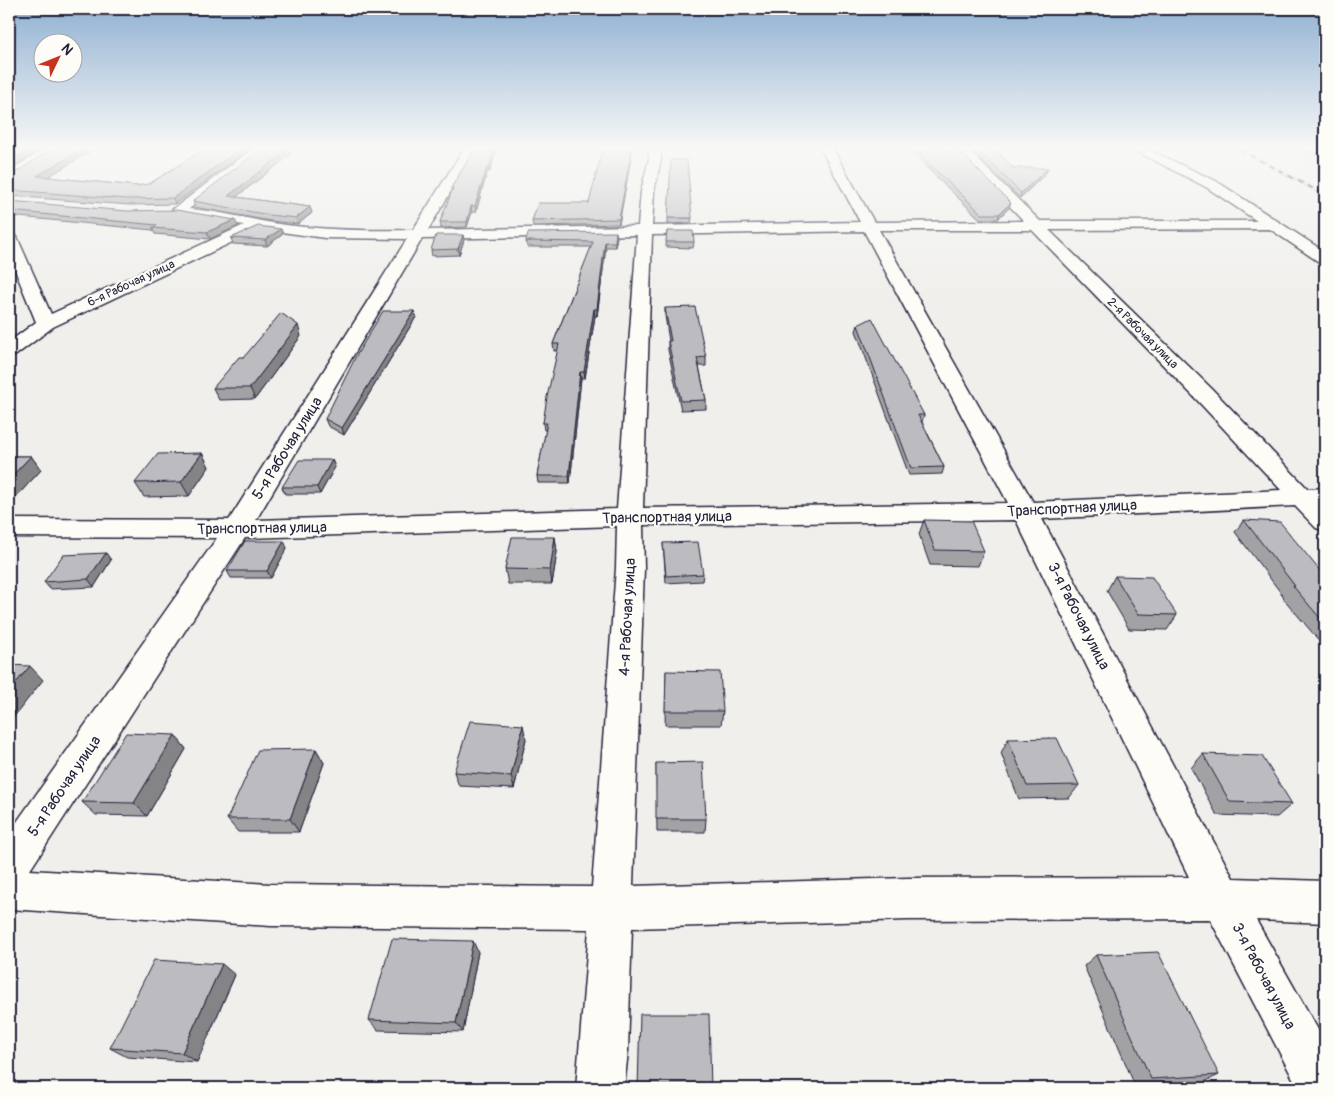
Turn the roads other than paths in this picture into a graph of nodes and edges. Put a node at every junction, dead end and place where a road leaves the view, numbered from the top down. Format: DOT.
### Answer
graph roads {
  1 [pos="195,198"];
  2 [pos="441,198"];
  3 [pos="648,198"];
  4 [pos="854,198"];
  5 [pos="1010,198"];
  6 [pos="1232,198"];
  7 [pos="179,210"];
  8 [pos="164,211"];
  9 [pos="258,224"];
  10 [pos="1274,225"];
  11 [pos="869,226"];
  12 [pos="1038,226"];
  13 [pos="644,232"];
  14 [pos="420,233"];
  15 [pos="9,237"];
  16 [pos="1325,259"];
  17 [pos="46,323"];
  18 [pos="9,351"];
  19 [pos="1313,497"];
  20 [pos="1025,511"];
  21 [pos="630,517"];
  22 [pos="1325,522"];
  23 [pos="9,528"];
  24 [pos="237,529"];
  25 [pos="9,867"];
  26 [pos="9,889"];
  27 [pos="1221,898"];
  28 [pos="1325,902"];
  29 [pos="611,908"];
  30 [pos="600,1088"];
  31 [pos="1324,1088"];
  1 -- 7 [label="street"];
  2 -- 14 [label="street, 5-я Рабочая улица"];
  3 -- 13 [label="street, 4-я Рабочая улица"];
  4 -- 11 [label="street, 3-я Рабочая улица"];
  5 -- 12 [label="street, 2-я Рабочая улица"];
  6 -- 10 [label="street"];
  7 -- 8 [label="street"];
  7 -- 9 [label="street"];
  9 -- 14 [label="street"];
  9 -- 17 [label="street, 6-я Рабочая улица"];
  10 -- 12 [label="street"];
  10 -- 16 [label="street"];
  11 -- 12 [label="street"];
  11 -- 13 [label="street"];
  11 -- 20 [label="street, 3-я Рабочая улица"];
  12 -- 19 [label="street, 2-я Рабочая улица"];
  13 -- 14 [label="street"];
  13 -- 21 [label="street, 4-я Рабочая улица"];
  14 -- 24 [label="street, 5-я Рабочая улица"];
  15 -- 17 [label="street"];
  17 -- 18 [label="street, 6-я Рабочая улица"];
  19 -- 20 [label="street, Транспортная улица"];
  19 -- 22 [label="street, 2-я Рабочая улица"];
  20 -- 21 [label="street, Транспортная улица"];
  20 -- 27 [label="street, 3-я Рабочая улица"];
  21 -- 24 [label="street, Транспортная улица"];
  21 -- 29 [label="street, 4-я Рабочая улица"];
  23 -- 24 [label="street, Транспортная улица"];
  24 -- 25 [label="street, 5-я Рабочая улица"];
  26 -- 29 [label="street"];
  27 -- 28 [label="street"];
  27 -- 29 [label="street"];
  27 -- 31 [label="street, 3-я Рабочая улица"];
  29 -- 30 [label="street, 4-я Рабочая улица"];
}
